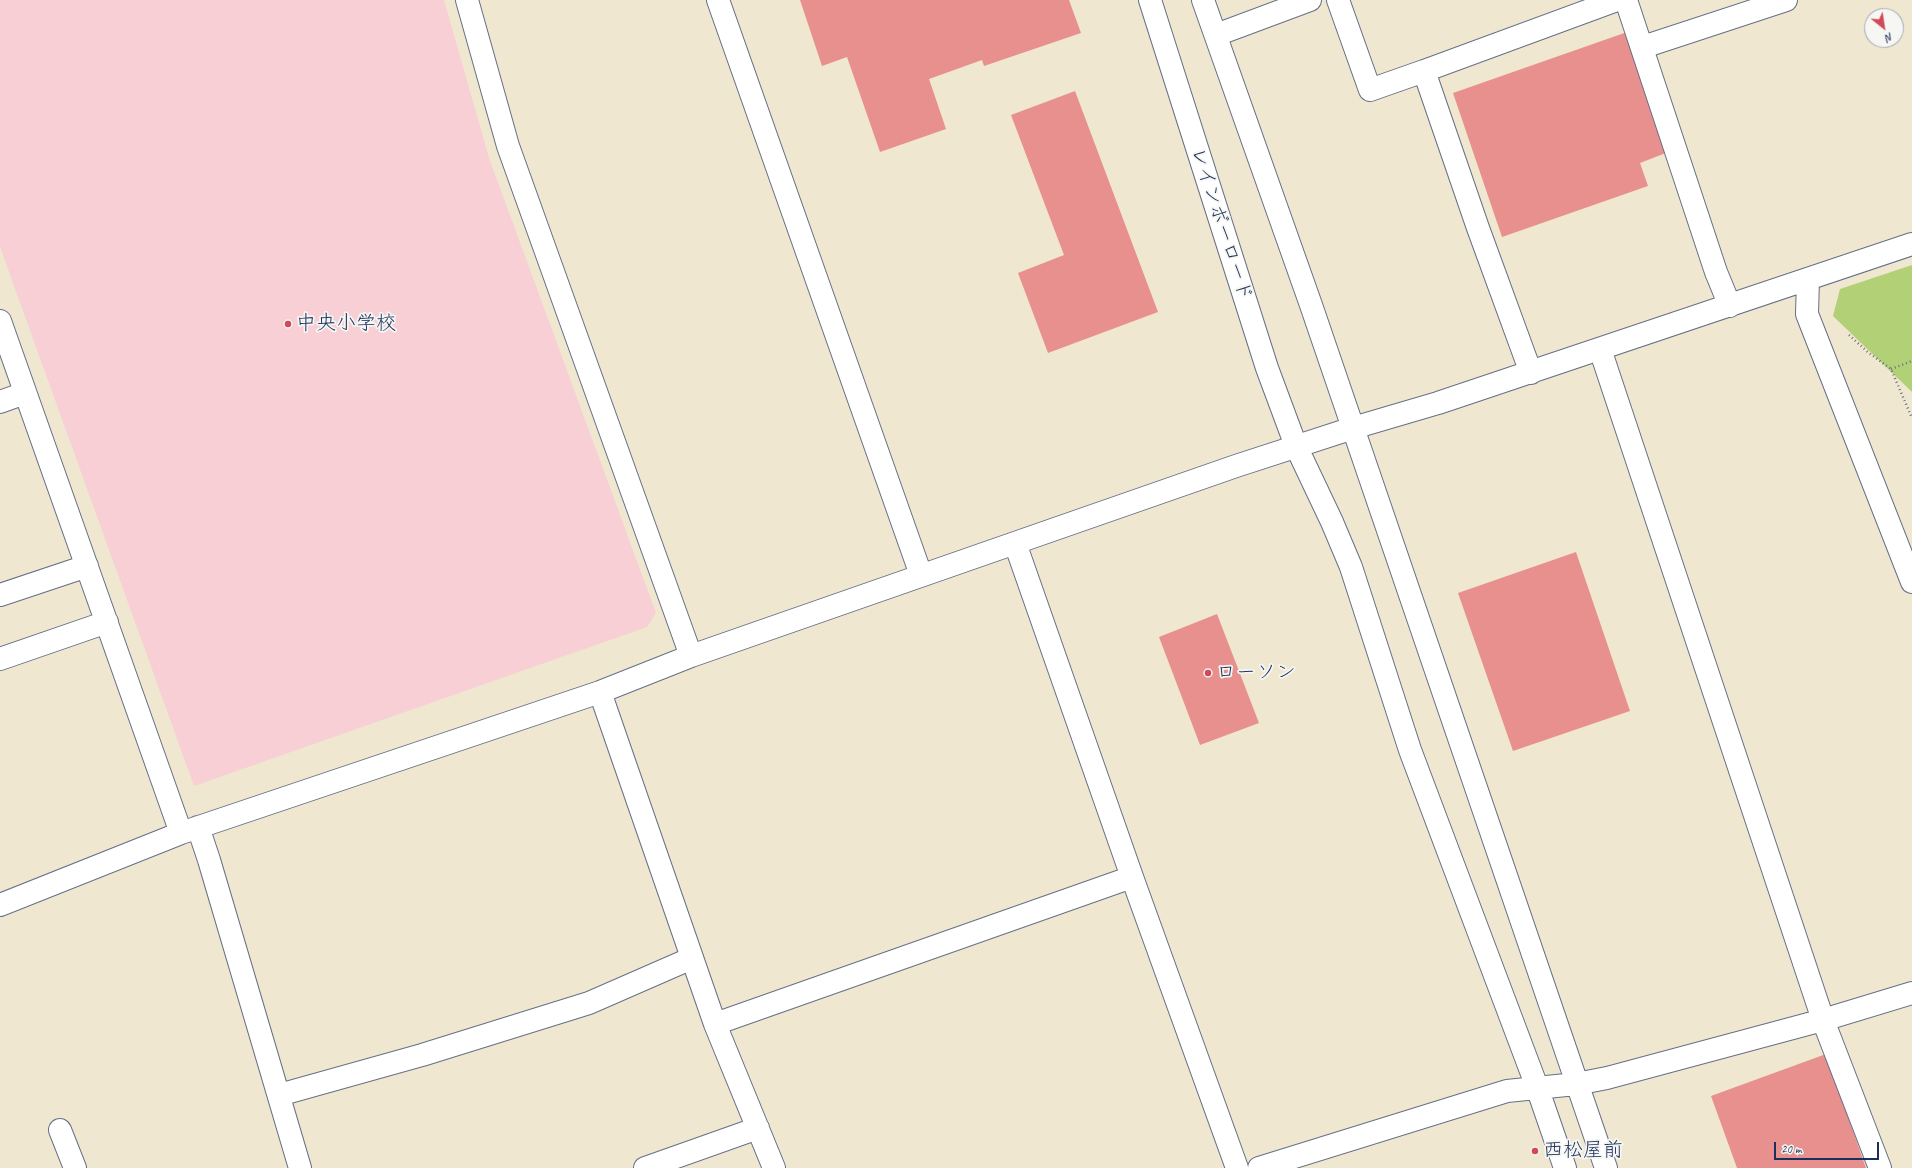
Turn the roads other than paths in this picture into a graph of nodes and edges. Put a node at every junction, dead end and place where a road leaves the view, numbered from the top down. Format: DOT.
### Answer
graph roads {
  1 [pos="467,0"];
  2 [pos="718,0"];
  3 [pos="1150,0"];
  4 [pos="1204,0"];
  5 [pos="1310,0"];
  6 [pos="1338,0"];
  7 [pos="1617,0"];
  8 [pos="1626,0"];
  9 [pos="1786,0"];
  10 [pos="1216,35"];
  11 [pos="1643,48"];
  12 [pos="1424,71"];
  13 [pos="1912,244"];
  14 [pos="1808,279"];
  15 [pos="1730,306"];
  16 [pos="0,321"];
  17 [pos="1600,349"];
  18 [pos="1531,373"];
  19 [pos="25,393"];
  20 [pos="0,402"];
  21 [pos="1353,428"];
  22 [pos="1296,446"];
  23 [pos="1015,542"];
  24 [pos="87,566"];
  25 [pos="921,575"];
  26 [pos="1912,582"];
  27 [pos="0,595"];
  28 [pos="107,622"];
  29 [pos="691,656"];
  30 [pos="0,659"];
  31 [pos="600,692"];
  32 [pos="189,830"];
  33 [pos="1132,877"];
  34 [pos="0,905"];
  35 [pos="692,958"];
  36 [pos="1912,993"];
  37 [pos="1823,1020"];
  38 [pos="715,1024"];
  39 [pos="1576,1084"];
  40 [pos="1537,1087"];
  41 [pos="279,1095"];
  42 [pos="758,1128"];
  43 [pos="60,1130"];
  44 [pos="75,1168"];
  45 [pos="300,1168"];
  46 [pos="645,1168"];
  47 [pos="774,1168"];
  48 [pos="1237,1168"];
  49 [pos="1259,1168"];
  50 [pos="1564,1168"];
  51 [pos="1606,1168"];
  52 [pos="1880,1168"];
  1 -- 29 [label="street"];
  2 -- 25 [label="street"];
  3 -- 22 [label="street, レインボーロード"];
  4 -- 10 [label="street"];
  5 -- 10 [label="street"];
  6 -- 12 [label="street"];
  7 -- 12 [label="street"];
  8 -- 11 [label="street"];
  9 -- 11 [label="street"];
  10 -- 21 [label="street"];
  11 -- 15 [label="street"];
  12 -- 18 [label="street"];
  13 -- 14 [label="street"];
  14 -- 15 [label="street"];
  14 -- 26 [label="street"];
  15 -- 17 [label="street"];
  16 -- 19 [label="street"];
  17 -- 18 [label="street"];
  17 -- 37 [label="street"];
  18 -- 21 [label="street"];
  19 -- 20 [label="street"];
  19 -- 24 [label="street"];
  21 -- 22 [label="street"];
  21 -- 39 [label="street"];
  22 -- 23 [label="street"];
  22 -- 40 [label="street, レインボーロード"];
  23 -- 25 [label="street"];
  23 -- 33 [label="street"];
  24 -- 27 [label="street"];
  24 -- 28 [label="street"];
  25 -- 29 [label="street"];
  28 -- 30 [label="street"];
  28 -- 32 [label="street"];
  29 -- 31 [label="street"];
  31 -- 32 [label="street"];
  31 -- 35 [label="street"];
  32 -- 34 [label="street"];
  32 -- 41 [label="street"];
  33 -- 38 [label="street"];
  33 -- 48 [label="street"];
  35 -- 38 [label="street"];
  35 -- 41 [label="street"];
  36 -- 37 [label="street"];
  37 -- 39 [label="street"];
  37 -- 52 [label="street"];
  38 -- 42 [label="street"];
  39 -- 40 [label="street"];
  39 -- 51 [label="street"];
  40 -- 49 [label="street"];
  40 -- 50 [label="street, レインボーロード"];
  41 -- 45 [label="street"];
  42 -- 46 [label="street"];
  42 -- 47 [label="street"];
  43 -- 44 [label="street"];
}
